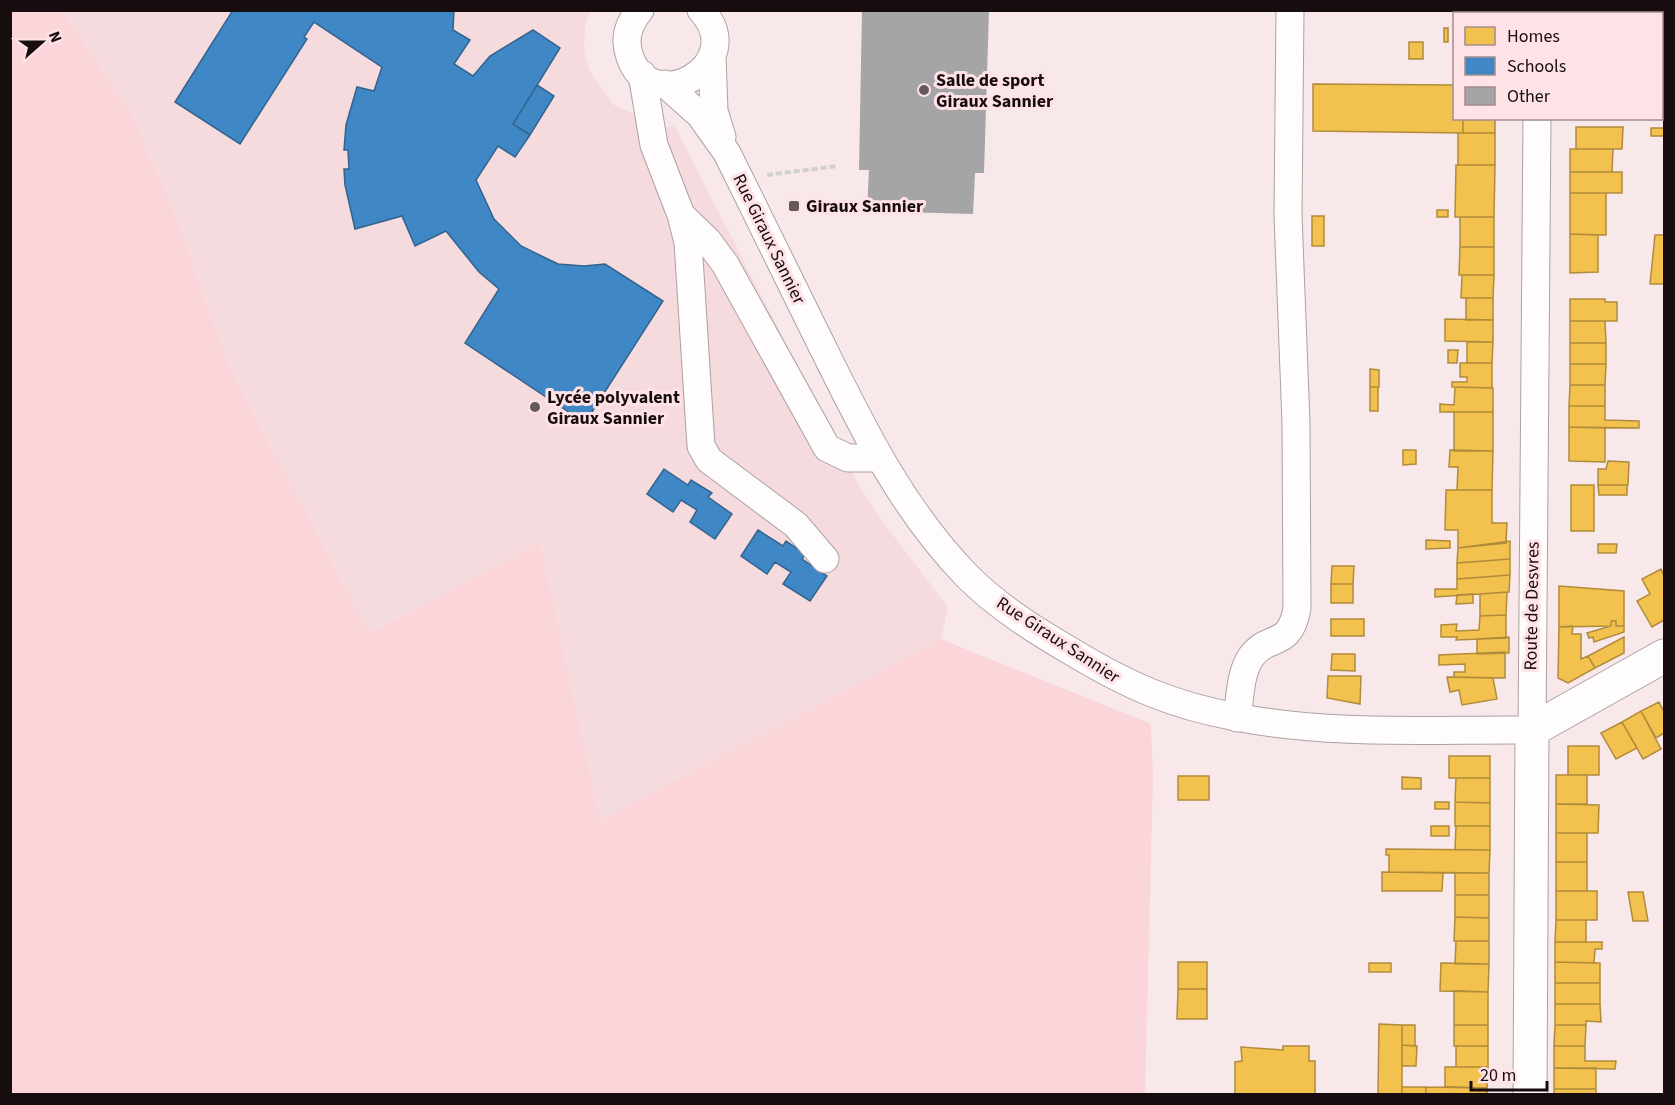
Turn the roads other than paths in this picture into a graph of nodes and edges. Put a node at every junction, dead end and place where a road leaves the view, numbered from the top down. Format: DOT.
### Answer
graph roads {
  1 [pos="701,10"];
  2 [pos="1290,10"];
  3 [pos="634,15"];
  4 [pos="712,56"];
  5 [pos="654,79"];
  6 [pos="1537,120"];
  7 [pos="727,153"];
  8 [pos="681,216"];
  9 [pos="879,458"];
  10 [pos="825,559"];
  11 [pos="1665,656"];
  12 [pos="1237,718"];
  13 [pos="1532,730"];
  14 [pos="1530,1095"];
  1 -- 4 [label="street, Rue Giraux Sannier"];
  2 -- 12 [label="street"];
  3 -- 5 [label="street"];
  4 -- 5 [label="street"];
  4 -- 7 [label="street, Rue Giraux Sannier"];
  5 -- 7 [label="street, Rue Giraux Sannier"];
  5 -- 8 [label="street"];
  6 -- 13 [label="street, Route de Desvres"];
  7 -- 9 [label="street, Rue Giraux Sannier"];
  8 -- 9 [label="street"];
  8 -- 10 [label="street"];
  9 -- 12 [label="street, Rue Giraux Sannier"];
  11 -- 13 [label="main road"];
  12 -- 13 [label="street, Rue Giraux Sannier"];
  13 -- 14 [label="main road, Route de Desvres"];
}
